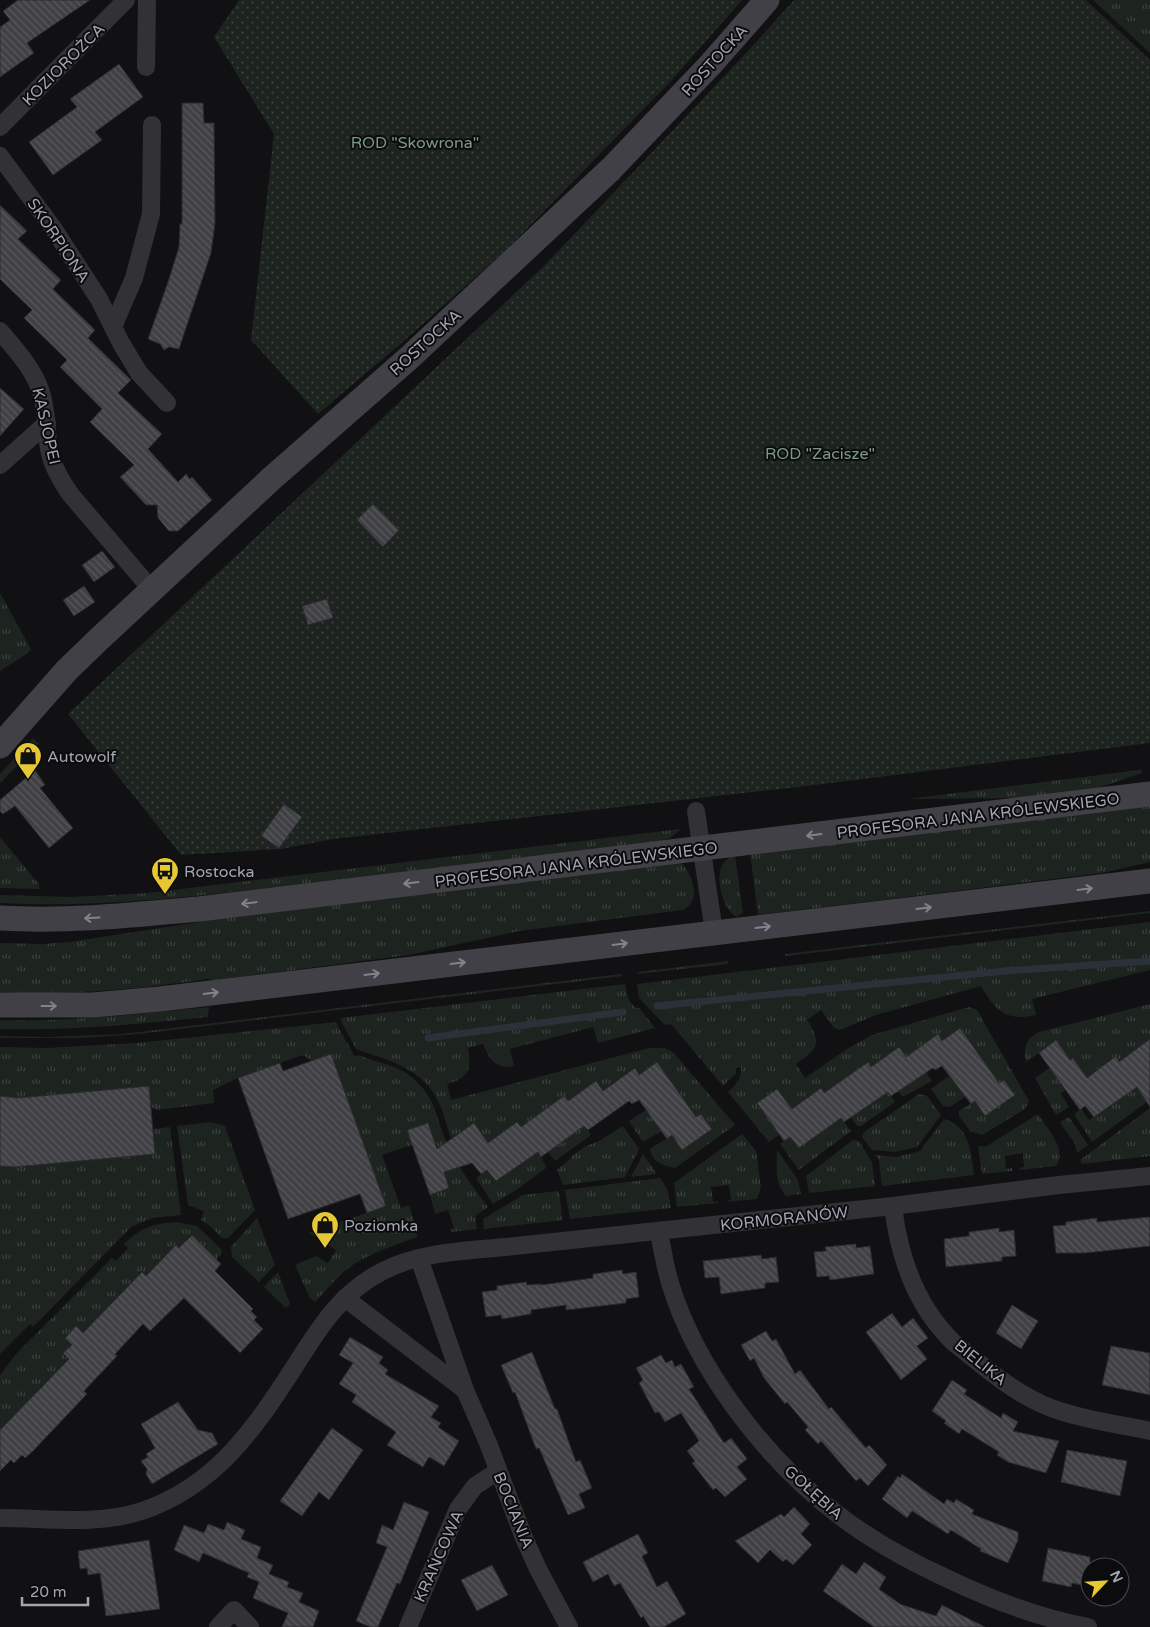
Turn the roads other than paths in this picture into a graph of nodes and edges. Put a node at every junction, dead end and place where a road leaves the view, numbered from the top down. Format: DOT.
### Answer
graph roads {
  1 [pos="126,0"];
  2 [pos="147,0"];
  3 [pos="767,0"];
  4 [pos="146,67"];
  5 [pos="152,126"];
  6 [pos="0,127"];
  7 [pos="0,156"];
  8 [pos="113,327"];
  9 [pos="0,331"];
  10 [pos="167,403"];
  11 [pos="47,423"];
  12 [pos="0,466"];
  13 [pos="152,590"];
  14 [pos="67,670"];
  15 [pos="0,724"];
  16 [pos="0,746"];
  17 [pos="1150,794"];
  18 [pos="696,811"];
  19 [pos="702,848"];
  20 [pos="1150,881"];
  21 [pos="0,918"];
  22 [pos="714,932"];
  23 [pos="0,1005"];
  24 [pos="1150,1176"];
  25 [pos="892,1206"];
  26 [pos="659,1231"];
  27 [pos="418,1258"];
  28 [pos="345,1298"];
  29 [pos="465,1390"];
  30 [pos="1150,1431"];
  31 [pos="498,1471"];
  32 [pos="0,1518"];
  33 [pos="218,1627"];
  34 [pos="250,1627"];
  35 [pos="408,1627"];
  36 [pos="568,1627"];
  37 [pos="1088,1627"];
  1 -- 6 [label="street, KOZIOROŻCA"];
  2 -- 4 [label="street"];
  3 -- 13 [label="street, ROSTOCKA"];
  5 -- 8 [label="street"];
  7 -- 8 [label="street, SKORPIONA"];
  8 -- 10 [label="street, SKORPIONA"];
  9 -- 11 [label="street, KASJOPEI"];
  11 -- 12 [label="street"];
  11 -- 13 [label="street, KASJOPEI"];
  13 -- 14 [label="street, ROSTOCKA"];
  14 -- 15 [label="street, ROSTOCKA"];
  14 -- 16 [label="street, ROSTOCKA"];
  17 -- 19 [label="street, PROFESORA JANA KRÓLEWSKIEGO, one-way"];
  18 -- 19 [label="street"];
  19 -- 21 [label="street, PROFESORA JANA KRÓLEWSKIEGO, one-way"];
  19 -- 22 [label="street"];
  22 -- 20 [label="street, one-way"];
  23 -- 22 [label="street, one-way"];
  24 -- 25 [label="street, KORMORANÓW"];
  25 -- 26 [label="street, KORMORANÓW"];
  25 -- 30 [label="street, BIELIKA"];
  26 -- 27 [label="street, KORMORANÓW"];
  26 -- 37 [label="street, GOŁĘBIA"];
  27 -- 28 [label="street, KORMORANÓW"];
  27 -- 29 [label="street, BOCIANIA"];
  28 -- 29 [label="street"];
  28 -- 32 [label="street, KORMORANÓW"];
  29 -- 31 [label="street, BOCIANIA"];
  31 -- 35 [label="street, KRAŃCOWA"];
  31 -- 36 [label="street, BOCIANIA"];
  33 -- 34 [label="street"];
}
